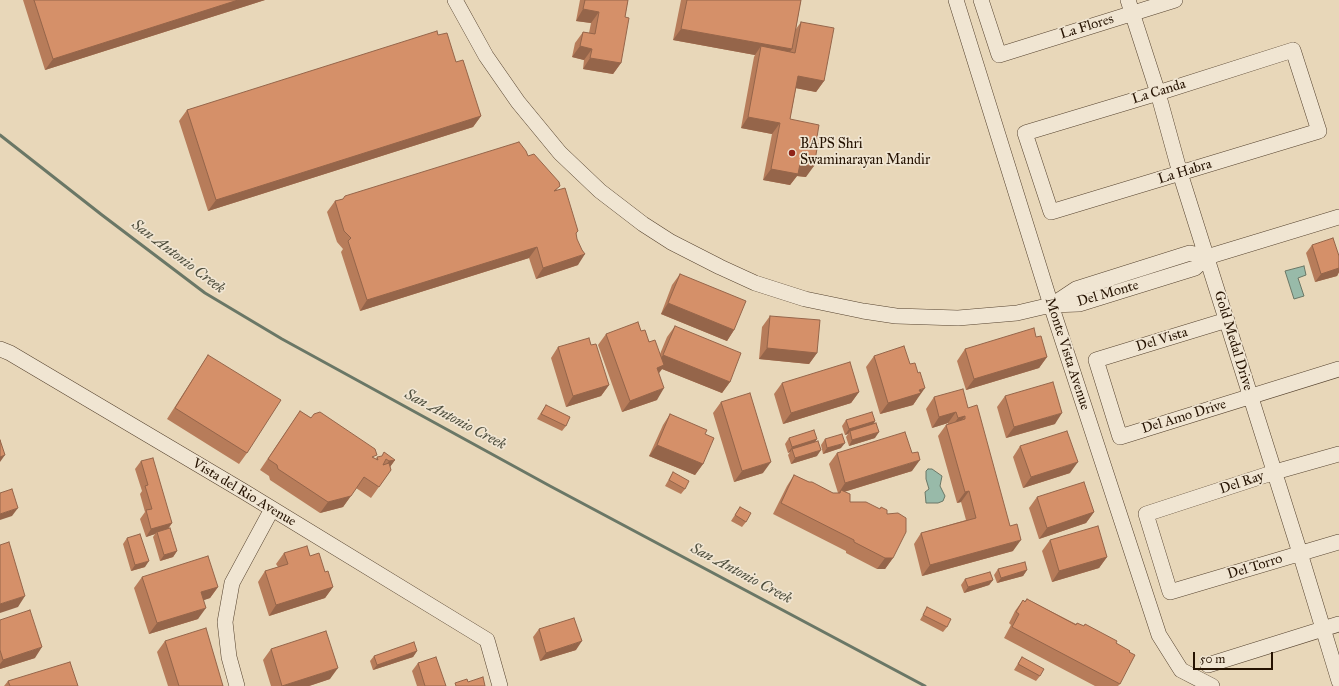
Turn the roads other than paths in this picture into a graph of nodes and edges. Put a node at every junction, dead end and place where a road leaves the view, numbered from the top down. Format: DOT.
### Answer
graph roads {
  1 [pos="456,0"];
  2 [pos="956,0"];
  3 [pos="981,0"];
  4 [pos="1175,0"];
  5 [pos="1131,6"];
  6 [pos="1158,93"];
  7 [pos="1319,131"];
  8 [pos="1180,173"];
  9 [pos="1051,212"];
  10 [pos="1339,217"];
  11 [pos="1207,258"];
  12 [pos="1051,305"];
  13 [pos="1227,320"];
  14 [pos="0,349"];
  15 [pos="1339,369"];
  16 [pos="1250,397"];
  17 [pos="1120,436"];
  18 [pos="1339,454"];
  19 [pos="1275,472"];
  20 [pos="272,509"];
  21 [pos="1339,542"];
  22 [pos="1300,553"];
  23 [pos="1170,592"];
  24 [pos="1339,624"];
  25 [pos="1323,629"];
  26 [pos="1208,665"];
  27 [pos="1339,681"];
  28 [pos="238,686"];
  29 [pos="500,686"];
  30 [pos="1212,686"];
  1 -- 12 [label="street, Del Monte"];
  2 -- 12 [label="street, Monte Vista Avenue"];
  3 -- 5 [label="street, La Flores"];
  4 -- 5 [label="street, La Flores"];
  5 -- 6 [label="street, Gold Medal Drive"];
  6 -- 7 [label="street, La Canda"];
  6 -- 8 [label="street, Gold Medal Drive"];
  6 -- 9 [label="street, La Canda"];
  7 -- 8 [label="street, La Habra"];
  8 -- 9 [label="street, La Habra"];
  8 -- 11 [label="street, Gold Medal Drive"];
  10 -- 11 [label="street, Del Monte"];
  11 -- 12 [label="street, Del Monte"];
  11 -- 13 [label="street, Gold Medal Drive"];
  12 -- 30 [label="street, Monte Vista Avenue"];
  13 -- 16 [label="street, Gold Medal Drive"];
  13 -- 17 [label="street, Del Vista"];
  14 -- 20 [label="street, Vista del Rio Avenue"];
  15 -- 16 [label="street, Del Amo Drive"];
  16 -- 17 [label="street, Del Amo Drive"];
  16 -- 19 [label="street, Gold Medal Drive"];
  18 -- 19 [label="street, Del Ray"];
  19 -- 22 [label="street, Gold Medal Drive"];
  19 -- 23 [label="street, Del Ray"];
  20 -- 28 [label="street"];
  20 -- 29 [label="street, Vista del Rio Avenue"];
  21 -- 22 [label="street, Del Torro"];
  22 -- 23 [label="street, Del Torro"];
  22 -- 25 [label="street, Gold Medal Drive"];
  24 -- 25 [label="street"];
  25 -- 26 [label="street"];
  25 -- 27 [label="street, Gold Medal Drive"];
}
